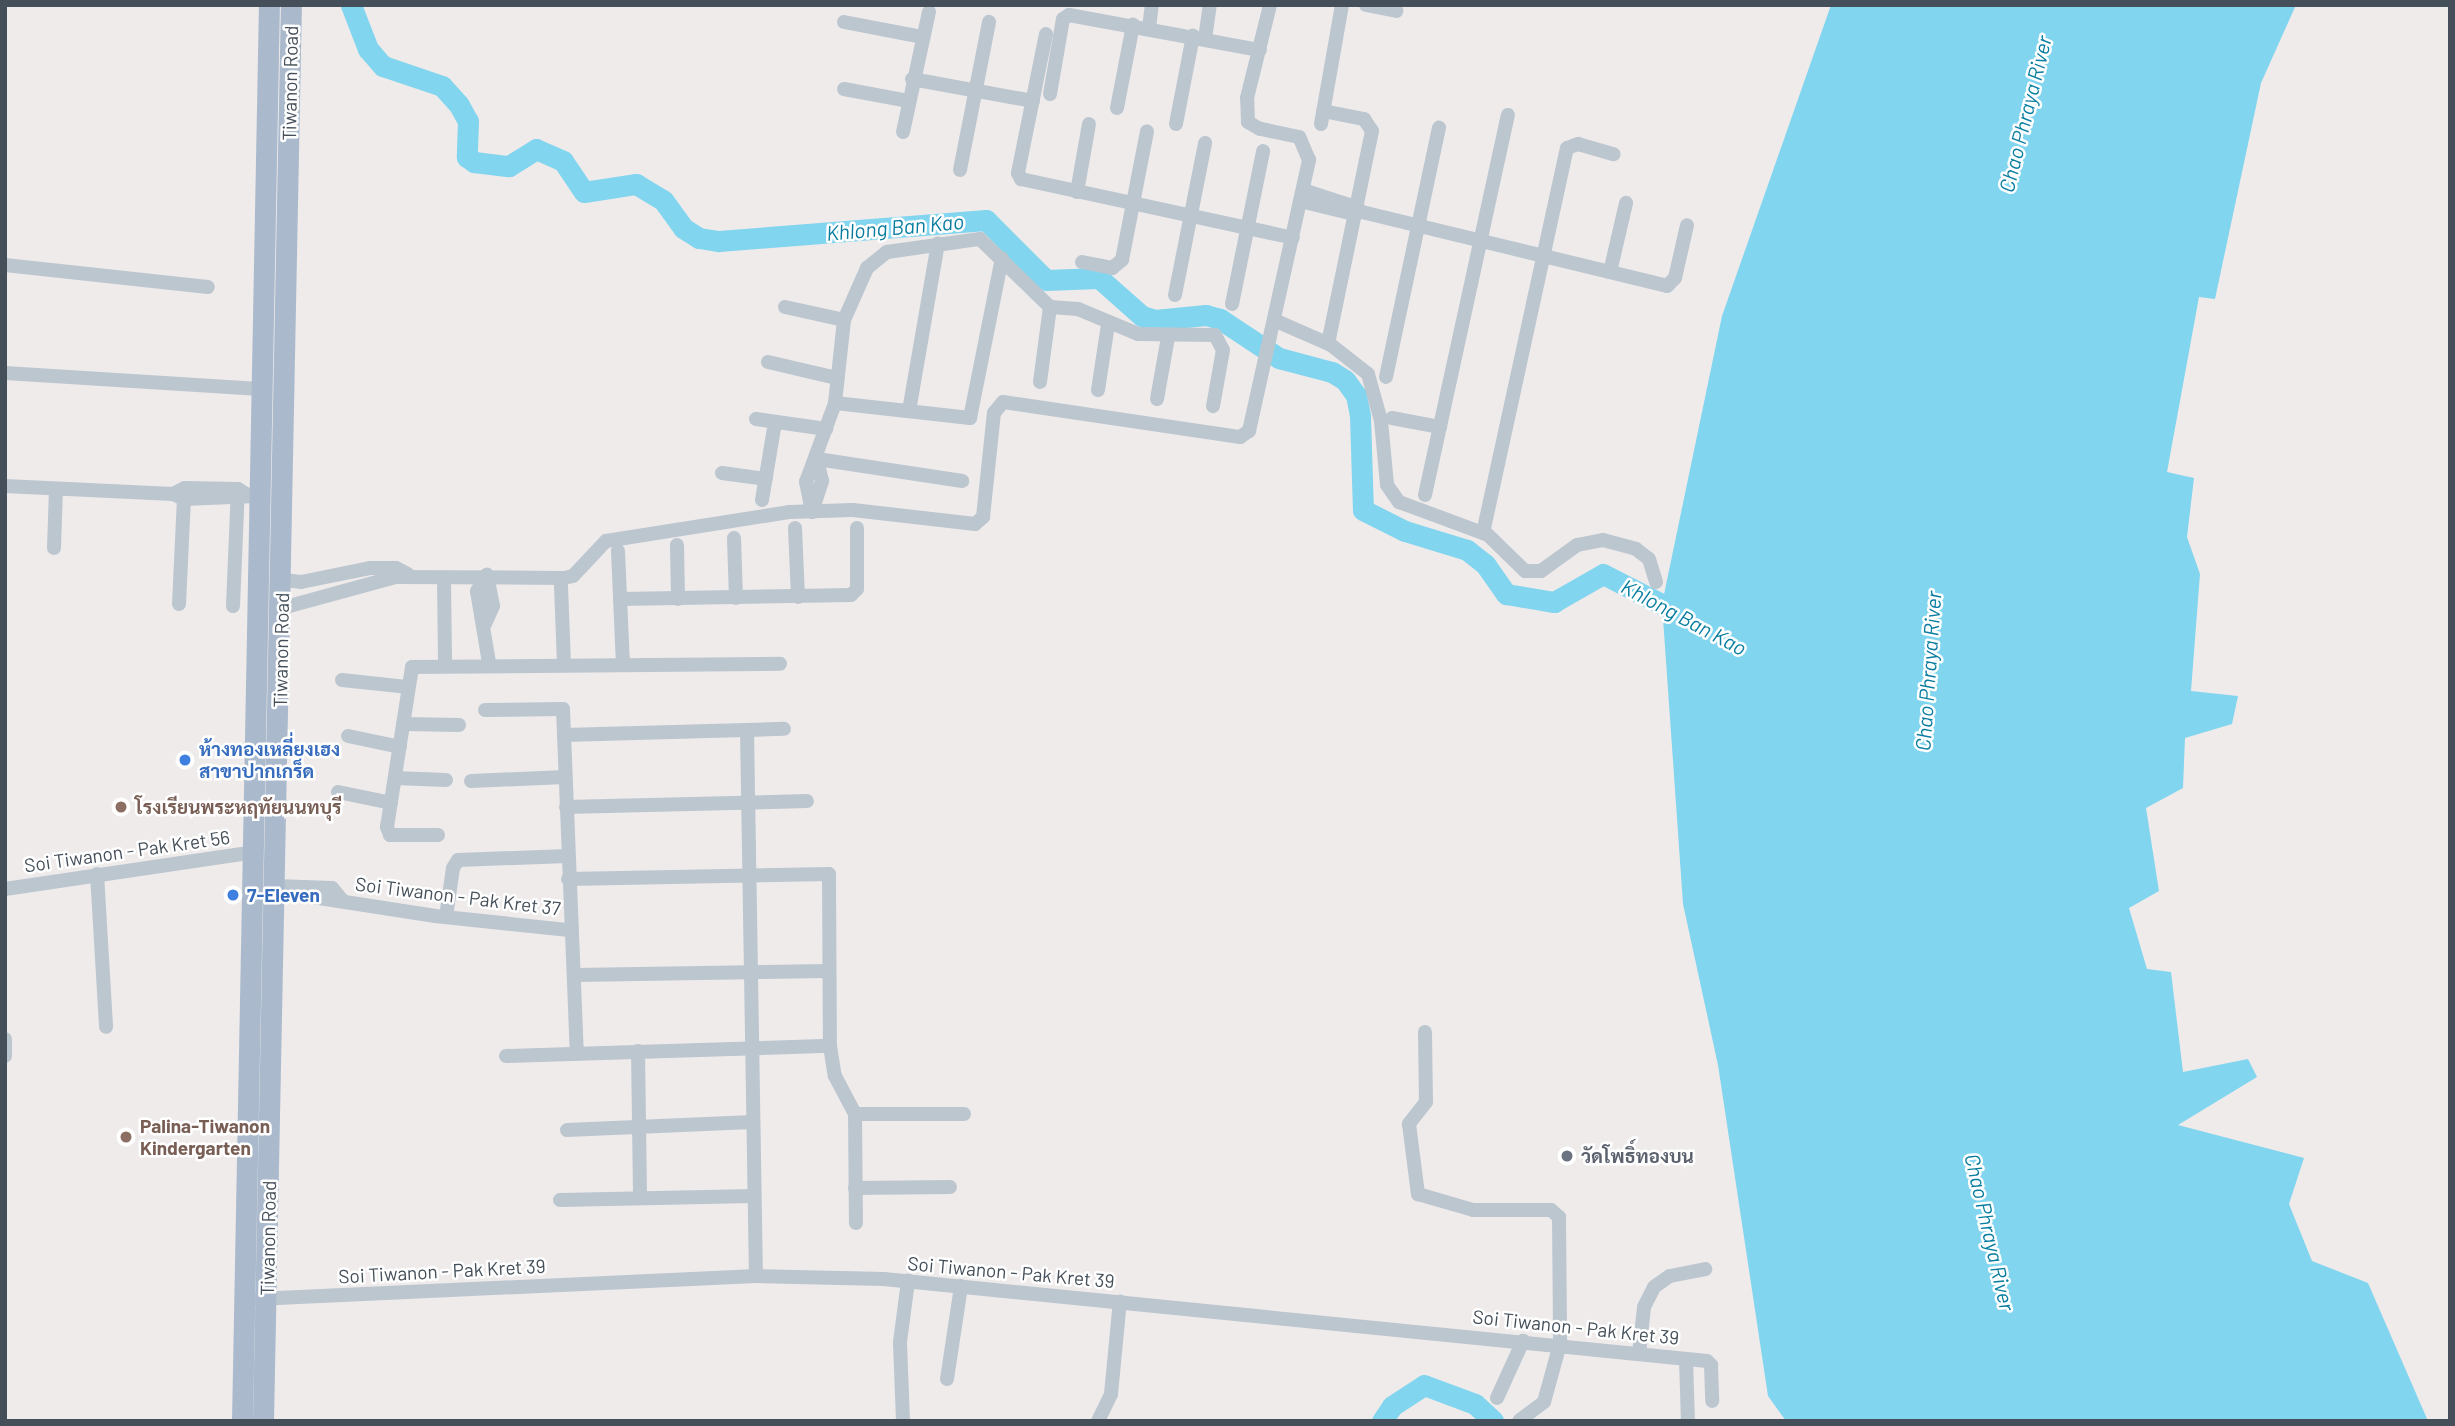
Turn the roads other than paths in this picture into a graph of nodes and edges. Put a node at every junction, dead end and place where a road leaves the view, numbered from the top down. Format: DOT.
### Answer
graph roads {
  1 [pos="269,5"];
  2 [pos="291,5"];
  3 [pos="1152,5"];
  4 [pos="1210,5"];
  5 [pos="1270,5"];
  6 [pos="1342,5"];
  7 [pos="1366,5"];
  8 [pos="1396,10"];
  9 [pos="1091,11"];
  10 [pos="929,12"];
  11 [pos="844,22"];
  12 [pos="989,22"];
  13 [pos="1133,25"];
  14 [pos="1149,28"];
  15 [pos="1046,34"];
  16 [pos="922,37"];
  17 [pos="1199,38"];
  18 [pos="1259,50"];
  19 [pos="912,79"];
  20 [pos="844,89"];
  21 [pos="975,90"];
  22 [pos="1050,94"];
  23 [pos="908,101"];
  24 [pos="1032,101"];
  25 [pos="1117,108"];
  26 [pos="1508,115"];
  27 [pos="1089,124"];
  28 [pos="1177,124"];
  29 [pos="1439,128"];
  30 [pos="1147,131"];
  31 [pos="903,132"];
  32 [pos="1205,143"];
  33 [pos="1263,151"];
  34 [pos="1614,154"];
  35 [pos="960,170"];
  36 [pos="1077,192"];
  37 [pos="1301,196"];
  38 [pos="1134,203"];
  39 [pos="1626,203"];
  40 [pos="1357,211"];
  41 [pos="1194,215"];
  42 [pos="1248,225"];
  43 [pos="1686,225"];
  44 [pos="1417,227"];
  45 [pos="1293,238"];
  46 [pos="1482,242"];
  47 [pos="938,243"];
  48 [pos="1545,257"];
  49 [pos="1002,258"];
  50 [pos="1082,262"];
  51 [pos="5,265"];
  52 [pos="1610,272"];
  53 [pos="208,287"];
  54 [pos="1175,295"];
  55 [pos="1232,304"];
  56 [pos="785,307"];
  57 [pos="1050,307"];
  58 [pos="844,320"];
  59 [pos="1274,323"];
  60 [pos="264,324"];
  61 [pos="286,325"];
  62 [pos="1108,326"];
  63 [pos="1168,337"];
  64 [pos="1328,343"];
  65 [pos="768,362"];
  66 [pos="5,373"];
  67 [pos="1386,377"];
  68 [pos="837,378"];
  69 [pos="1040,382"];
  70 [pos="262,389"];
  71 [pos="1098,390"];
  72 [pos="1157,399"];
  73 [pos="835,402"];
  74 [pos="1213,406"];
  75 [pos="909,411"];
  76 [pos="1392,418"];
  77 [pos="756,419"];
  78 [pos="775,422"];
  79 [pos="1440,428"];
  80 [pos="826,429"];
  81 [pos="817,459"];
  82 [pos="722,473"];
  83 [pos="766,478"];
  84 [pos="962,481"];
  85 [pos="5,486"];
  86 [pos="56,489"];
  87 [pos="246,495"];
  88 [pos="1425,495"];
  89 [pos="178,497"];
  90 [pos="762,500"];
  91 [pos="812,512"];
  92 [pos="795,528"];
  93 [pos="857,528"];
  94 [pos="1483,533"];
  95 [pos="734,538"];
  96 [pos="677,545"];
  97 [pos="54,548"];
  98 [pos="618,551"];
  99 [pos="487,575"];
  100 [pos="415,578"];
  101 [pos="444,579"];
  102 [pos="283,580"];
  103 [pos="1656,582"];
  104 [pos="561,586"];
  105 [pos="797,597"];
  106 [pos="678,598"];
  107 [pos="736,598"];
  108 [pos="620,599"];
  109 [pos="179,604"];
  110 [pos="233,606"];
  111 [pos="282,608"];
  112 [pos="489,663"];
  113 [pos="445,664"];
  114 [pos="564,664"];
  115 [pos="623,664"];
  116 [pos="780,664"];
  117 [pos="342,680"];
  118 [pos="407,687"];
  119 [pos="485,710"];
  120 [pos="403,724"];
  121 [pos="459,725"];
  122 [pos="784,729"];
  123 [pos="747,730"];
  124 [pos="564,735"];
  125 [pos="348,736"];
  126 [pos="400,747"];
  127 [pos="565,777"];
  128 [pos="395,778"];
  129 [pos="446,780"];
  130 [pos="471,780"];
  131 [pos="338,792"];
  132 [pos="807,801"];
  133 [pos="391,803"];
  134 [pos="749,803"];
  135 [pos="566,807"];
  136 [pos="438,835"];
  137 [pos="255,852"];
  138 [pos="568,856"];
  139 [pos="97,874"];
  140 [pos="752,875"];
  141 [pos="568,879"];
  142 [pos="276,886"];
  143 [pos="5,889"];
  144 [pos="446,917"];
  145 [pos="569,930"];
  146 [pos="829,971"];
  147 [pos="753,972"];
  148 [pos="575,975"];
  149 [pos="106,1027"];
  150 [pos="1425,1032"];
  151 [pos="5,1039"];
  152 [pos="830,1045"];
  153 [pos="751,1048"];
  154 [pos="638,1051"];
  155 [pos="578,1053"];
  156 [pos="5,1056"];
  157 [pos="506,1056"];
  158 [pos="855,1114"];
  159 [pos="964,1114"];
  160 [pos="752,1122"];
  161 [pos="639,1127"];
  162 [pos="567,1130"];
  163 [pos="950,1187"];
  164 [pos="855,1188"];
  165 [pos="754,1196"];
  166 [pos="640,1198"];
  167 [pos="561,1200"];
  168 [pos="856,1223"];
  169 [pos="1704,1269"];
  170 [pos="756,1276"];
  171 [pos="908,1282"];
  172 [pos="961,1286"];
  173 [pos="245,1299"];
  174 [pos="267,1299"];
  175 [pos="1120,1301"];
  176 [pos="1523,1341"];
  177 [pos="1560,1344"];
  178 [pos="1639,1354"];
  179 [pos="1686,1359"];
  180 [pos="947,1379"];
  181 [pos="1497,1398"];
  182 [pos="1712,1401"];
  183 [pos="242,1421"];
  184 [pos="263,1421"];
  185 [pos="903,1421"];
  186 [pos="1098,1421"];
  187 [pos="1519,1421"];
  188 [pos="1688,1421"];
  1 -- 60 [label="main road, Tiwanon Road"];
  2 -- 61 [label="main road, Tiwanon Road"];
  3 -- 14 [label="street"];
  4 -- 17 [label="street"];
  5 -- 18 [label="street"];
  6 -- 40 [label="street"];
  7 -- 8 [label="street"];
  9 -- 13 [label="street"];
  9 -- 22 [label="street"];
  10 -- 16 [label="street"];
  11 -- 16 [label="street"];
  12 -- 21 [label="street"];
  13 -- 14 [label="street"];
  13 -- 25 [label="street"];
  14 -- 17 [label="street"];
  15 -- 24 [label="street"];
  16 -- 19 [label="street"];
  17 -- 18 [label="street"];
  17 -- 28 [label="street"];
  18 -- 37 [label="street"];
  19 -- 21 [label="street"];
  19 -- 23 [label="street"];
  20 -- 23 [label="street"];
  21 -- 24 [label="street"];
  21 -- 35 [label="street"];
  23 -- 31 [label="street"];
  24 -- 36 [label="street"];
  26 -- 46 [label="street"];
  27 -- 36 [label="street"];
  29 -- 44 [label="street"];
  30 -- 38 [label="street"];
  32 -- 41 [label="street"];
  33 -- 42 [label="street"];
  34 -- 48 [label="street"];
  36 -- 38 [label="street"];
  37 -- 40 [label="street"];
  37 -- 45 [label="street"];
  38 -- 41 [label="street"];
  38 -- 50 [label="street"];
  39 -- 52 [label="street"];
  40 -- 44 [label="street"];
  40 -- 64 [label="street"];
  41 -- 42 [label="street"];
  41 -- 54 [label="street"];
  42 -- 45 [label="street"];
  42 -- 55 [label="street"];
  43 -- 52 [label="street"];
  44 -- 46 [label="street"];
  44 -- 67 [label="street"];
  45 -- 59 [label="street"];
  46 -- 48 [label="street"];
  46 -- 79 [label="street"];
  47 -- 49 [label="street"];
  47 -- 58 [label="street"];
  47 -- 75 [label="street"];
  48 -- 52 [label="street"];
  48 -- 94 [label="street"];
  49 -- 57 [label="street"];
  49 -- 75 [label="street"];
  51 -- 53 [label="street"];
  56 -- 58 [label="street"];
  57 -- 62 [label="street"];
  57 -- 69 [label="street"];
  58 -- 68 [label="street"];
  59 -- 64 [label="street"];
  59 -- 91 [label="street"];
  60 -- 61 [label="main road"];
  60 -- 70 [label="main road, Tiwanon Road"];
  61 -- 102 [label="main road, Tiwanon Road"];
  62 -- 63 [label="street"];
  62 -- 71 [label="street"];
  63 -- 72 [label="street"];
  63 -- 74 [label="street"];
  64 -- 94 [label="street"];
  65 -- 68 [label="street"];
  66 -- 70 [label="street"];
  68 -- 73 [label="street"];
  70 -- 87 [label="main road, Tiwanon Road"];
  73 -- 75 [label="street"];
  73 -- 80 [label="street"];
  76 -- 79 [label="street"];
  77 -- 78 [label="street"];
  78 -- 80 [label="street"];
  78 -- 83 [label="street"];
  79 -- 88 [label="street"];
  80 -- 81 [label="street"];
  81 -- 84 [label="street"];
  81 -- 91 [label="street"];
  82 -- 83 [label="street"];
  83 -- 90 [label="street"];
  85 -- 86 [label="street"];
  86 -- 89 [label="street"];
  86 -- 97 [label="street"];
  87 -- 89 [label="street"];
  87 -- 110 [label="street"];
  87 -- 137 [label="main road, Tiwanon Road"];
  89 -- 109 [label="street"];
  91 -- 99 [label="street"];
  92 -- 105 [label="street"];
  93 -- 105 [label="street"];
  94 -- 103 [label="street"];
  95 -- 107 [label="street"];
  96 -- 106 [label="street"];
  98 -- 108 [label="street"];
  99 -- 101 [label="street"];
  99 -- 112 [label="street"];
  100 -- 101 [label="street"];
  100 -- 102 [label="street"];
  100 -- 111 [label="street"];
  101 -- 113 [label="street"];
  102 -- 111 [label="main road, Tiwanon Road"];
  104 -- 114 [label="street"];
  105 -- 107 [label="street"];
  106 -- 107 [label="street"];
  106 -- 108 [label="street"];
  108 -- 115 [label="street"];
  111 -- 142 [label="main road, Tiwanon Road"];
  112 -- 113 [label="street"];
  112 -- 114 [label="street"];
  113 -- 118 [label="street"];
  114 -- 115 [label="street"];
  115 -- 116 [label="street"];
  117 -- 118 [label="street"];
  118 -- 120 [label="street"];
  119 -- 124 [label="street"];
  120 -- 121 [label="street"];
  120 -- 126 [label="street"];
  122 -- 123 [label="street"];
  123 -- 124 [label="street"];
  123 -- 134 [label="street"];
  124 -- 127 [label="street"];
  125 -- 126 [label="street"];
  126 -- 128 [label="street"];
  127 -- 130 [label="street"];
  127 -- 135 [label="street"];
  128 -- 129 [label="street"];
  128 -- 133 [label="street"];
  131 -- 133 [label="street"];
  132 -- 134 [label="street"];
  133 -- 136 [label="street"];
  134 -- 135 [label="street"];
  134 -- 140 [label="street"];
  135 -- 138 [label="street"];
  137 -- 139 [label="street, Soi Tiwanon - Pak Kret 56"];
  137 -- 173 [label="main road, Tiwanon Road"];
  138 -- 141 [label="street"];
  138 -- 144 [label="street"];
  139 -- 143 [label="street, Soi Tiwanon - Pak Kret 56"];
  139 -- 149 [label="street"];
  140 -- 141 [label="street"];
  140 -- 146 [label="street"];
  140 -- 147 [label="street"];
  141 -- 145 [label="street"];
  142 -- 144 [label="street, Soi Tiwanon - Pak Kret 37"];
  142 -- 174 [label="main road, Tiwanon Road"];
  144 -- 145 [label="street, Soi Tiwanon - Pak Kret 37"];
  145 -- 148 [label="street"];
  146 -- 147 [label="street"];
  146 -- 152 [label="street"];
  147 -- 148 [label="street"];
  147 -- 153 [label="street"];
  148 -- 155 [label="street"];
  150 -- 177 [label="street"];
  151 -- 156 [label="street"];
  152 -- 153 [label="street"];
  152 -- 158 [label="street"];
  153 -- 154 [label="street"];
  153 -- 160 [label="street"];
  154 -- 155 [label="street"];
  154 -- 161 [label="street"];
  155 -- 157 [label="street"];
  158 -- 159 [label="street"];
  158 -- 164 [label="street"];
  160 -- 161 [label="street"];
  160 -- 165 [label="street"];
  161 -- 162 [label="street"];
  161 -- 166 [label="street"];
  163 -- 164 [label="street"];
  164 -- 168 [label="street"];
  165 -- 166 [label="street"];
  165 -- 170 [label="street"];
  166 -- 167 [label="street"];
  169 -- 178 [label="street"];
  170 -- 171 [label="street, Soi Tiwanon - Pak Kret 39"];
  170 -- 174 [label="street, Soi Tiwanon - Pak Kret 39"];
  171 -- 172 [label="street, Soi Tiwanon - Pak Kret 39"];
  171 -- 185 [label="street"];
  172 -- 175 [label="street, Soi Tiwanon - Pak Kret 39"];
  172 -- 180 [label="street"];
  173 -- 174 [label="street, Soi Tiwanon - Pak Kret 39"];
  173 -- 183 [label="main road, Tiwanon Road"];
  174 -- 184 [label="main road, Tiwanon Road"];
  175 -- 176 [label="street, Soi Tiwanon - Pak Kret 39"];
  175 -- 186 [label="street"];
  176 -- 177 [label="street, Soi Tiwanon - Pak Kret 39"];
  176 -- 181 [label="street"];
  177 -- 178 [label="street, Soi Tiwanon - Pak Kret 39"];
  177 -- 187 [label="street"];
  178 -- 179 [label="street, Soi Tiwanon - Pak Kret 39"];
  179 -- 182 [label="street, Soi Tiwanon - Pak Kret 39"];
  179 -- 188 [label="street"];
}
